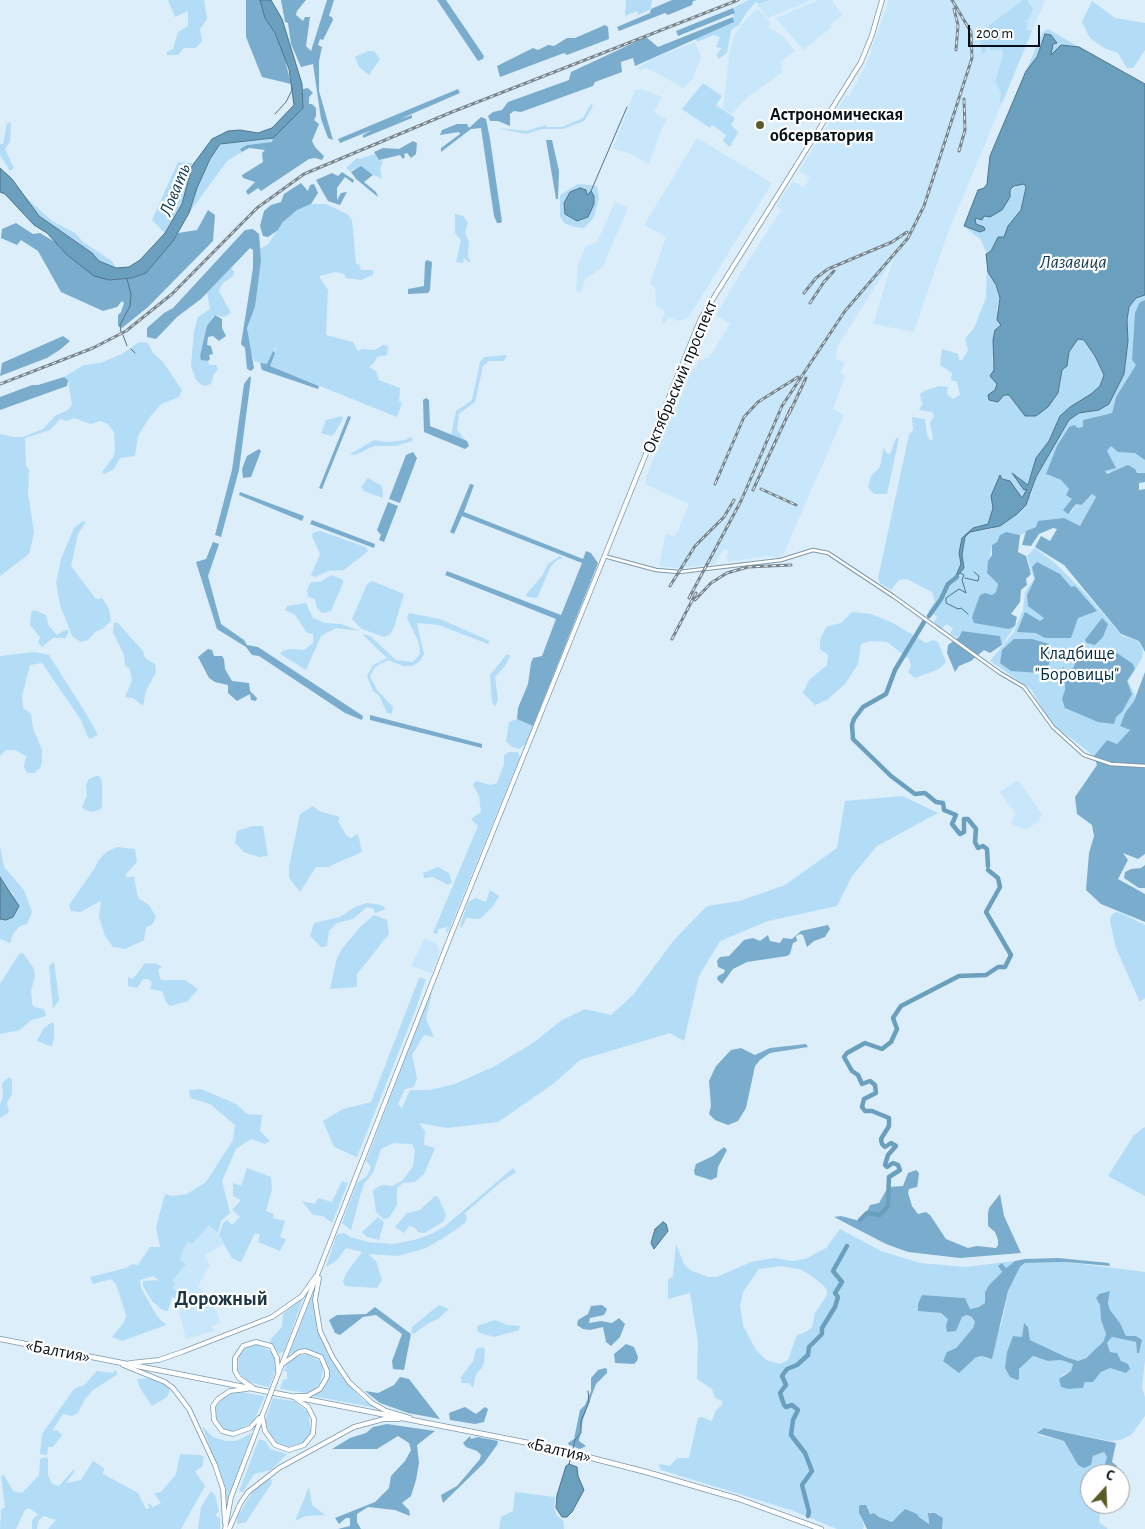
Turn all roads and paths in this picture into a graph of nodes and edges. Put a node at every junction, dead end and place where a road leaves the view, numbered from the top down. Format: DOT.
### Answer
graph roads {
  1 [pos="882,0"];
  2 [pos="604,556"];
  3 [pos="1145,766"];
  4 [pos="322,1265"];
  5 [pos="0,1339"];
  6 [pos="116,1362"];
  7 [pos="282,1366"];
  8 [pos="278,1376"];
  9 [pos="254,1388"];
  10 [pos="291,1396"];
  11 [pos="262,1414"];
  12 [pos="415,1419"];
  13 [pos="226,1523"];
  14 [pos="225,1529"];
  15 [pos="229,1529"];
  16 [pos="821,1529"];
  1 -- 2 [label="main road, Октябрьский проспект"];
  2 -- 3 [label="street"];
  2 -- 4 [label="main road, Октябрьский проспект"];
  4 -- 6 [label="main road"];
  4 -- 7 [label="main road"];
  4 -- 12 [label="main road"];
  5 -- 6 [label="highway, «Балтия»"];
  6 -- 9 [label="highway, «Балтия»"];
  6 -- 13 [label="main road"];
  7 -- 8 [label="main road"];
  7 -- 10 [label="main road"];
  8 -- 9 [label="main road"];
  8 -- 11 [label="main road, bridge"];
  9 -- 10 [label="highway, «Балтия»"];
  9 -- 11 [label="main road"];
  10 -- 11 [label="main road"];
  10 -- 12 [label="highway, «Балтия»"];
  11 -- 13 [label="main road"];
  12 -- 15 [label="main road"];
  12 -- 16 [label="highway, «Балтия»"];
  13 -- 14 [label="main road"];
}
